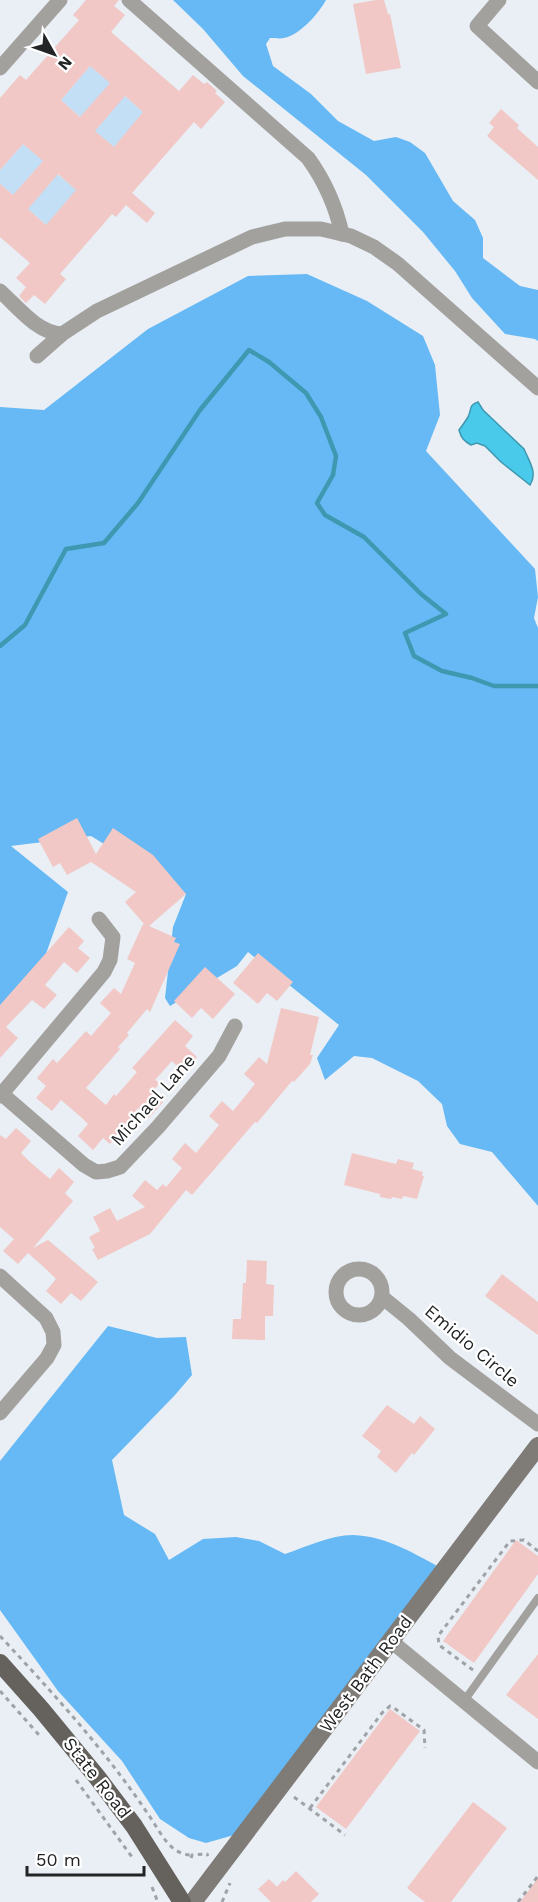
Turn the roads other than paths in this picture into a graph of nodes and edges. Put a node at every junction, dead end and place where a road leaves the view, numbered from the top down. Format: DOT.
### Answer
graph roads {
  1 [pos="60,0"];
  2 [pos="129,0"];
  3 [pos="499,0"];
  4 [pos="0,68"];
  5 [pos="538,82"];
  6 [pos="342,234"];
  7 [pos="0,291"];
  8 [pos="62,334"];
  9 [pos="37,356"];
  10 [pos="538,388"];
  11 [pos="99,918"];
  12 [pos="235,1026"];
  13 [pos="1,1095"];
  14 [pos="0,1276"];
  15 [pos="382,1298"];
  16 [pos="0,1413"];
  17 [pos="538,1424"];
  18 [pos="538,1446"];
  19 [pos="538,1598"];
  20 [pos="391,1641"];
  21 [pos="0,1663"];
  22 [pos="464,1701"];
  23 [pos="538,1762"];
  24 [pos="182,1902"];
  25 [pos="193,1902"];
  1 -- 4 [label="street"];
  2 -- 6 [label="street"];
  3 -- 5 [label="street"];
  6 -- 8 [label="street"];
  6 -- 10 [label="street"];
  7 -- 8 [label="street"];
  8 -- 9 [label="street"];
  11 -- 13 [label="street"];
  12 -- 13 [label="street, Michael Lane"];
  14 -- 16 [label="street"];
  15 -- 17 [label="street, Emidio Circle"];
  18 -- 20 [label="street, West Bath Road"];
  19 -- 22 [label="lane"];
  20 -- 22 [label="street"];
  20 -- 25 [label="street, West Bath Road"];
  21 -- 24 [label="main road, State Road"];
  22 -- 23 [label="street"];
}
